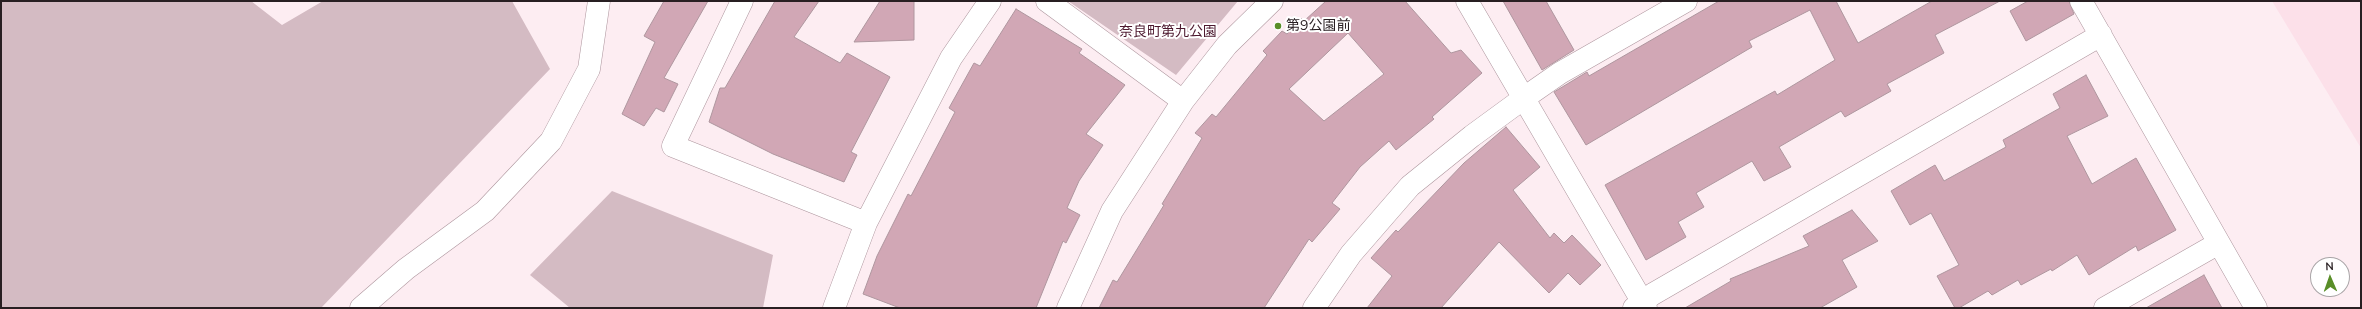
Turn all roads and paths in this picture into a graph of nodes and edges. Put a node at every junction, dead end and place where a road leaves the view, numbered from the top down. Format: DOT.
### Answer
graph roads {
  1 [pos="599,1"];
  2 [pos="742,1"];
  3 [pos="990,1"];
  4 [pos="1047,1"];
  5 [pos="1272,1"];
  6 [pos="1467,1"];
  7 [pos="1686,1"];
  8 [pos="2081,1"];
  9 [pos="2101,35"];
  10 [pos="1524,98"];
  11 [pos="1183,101"];
  12 [pos="866,223"];
  13 [pos="2219,244"];
  14 [pos="1641,306"];
  15 [pos="361,308"];
  16 [pos="834,308"];
  17 [pos="1068,308"];
  18 [pos="1314,308"];
  19 [pos="2105,308"];
  20 [pos="2256,308"];
  1 -- 15 [label="street"];
  2 -- 12 [label="street"];
  3 -- 12 [label="street"];
  4 -- 11 [label="street"];
  5 -- 11 [label="street"];
  6 -- 10 [label="street"];
  7 -- 10 [label="street"];
  8 -- 9 [label="street"];
  9 -- 13 [label="street"];
  9 -- 14 [label="street"];
  10 -- 14 [label="street"];
  10 -- 18 [label="street"];
  11 -- 17 [label="street"];
  12 -- 16 [label="street"];
  13 -- 19 [label="street"];
  13 -- 20 [label="street"];
}
